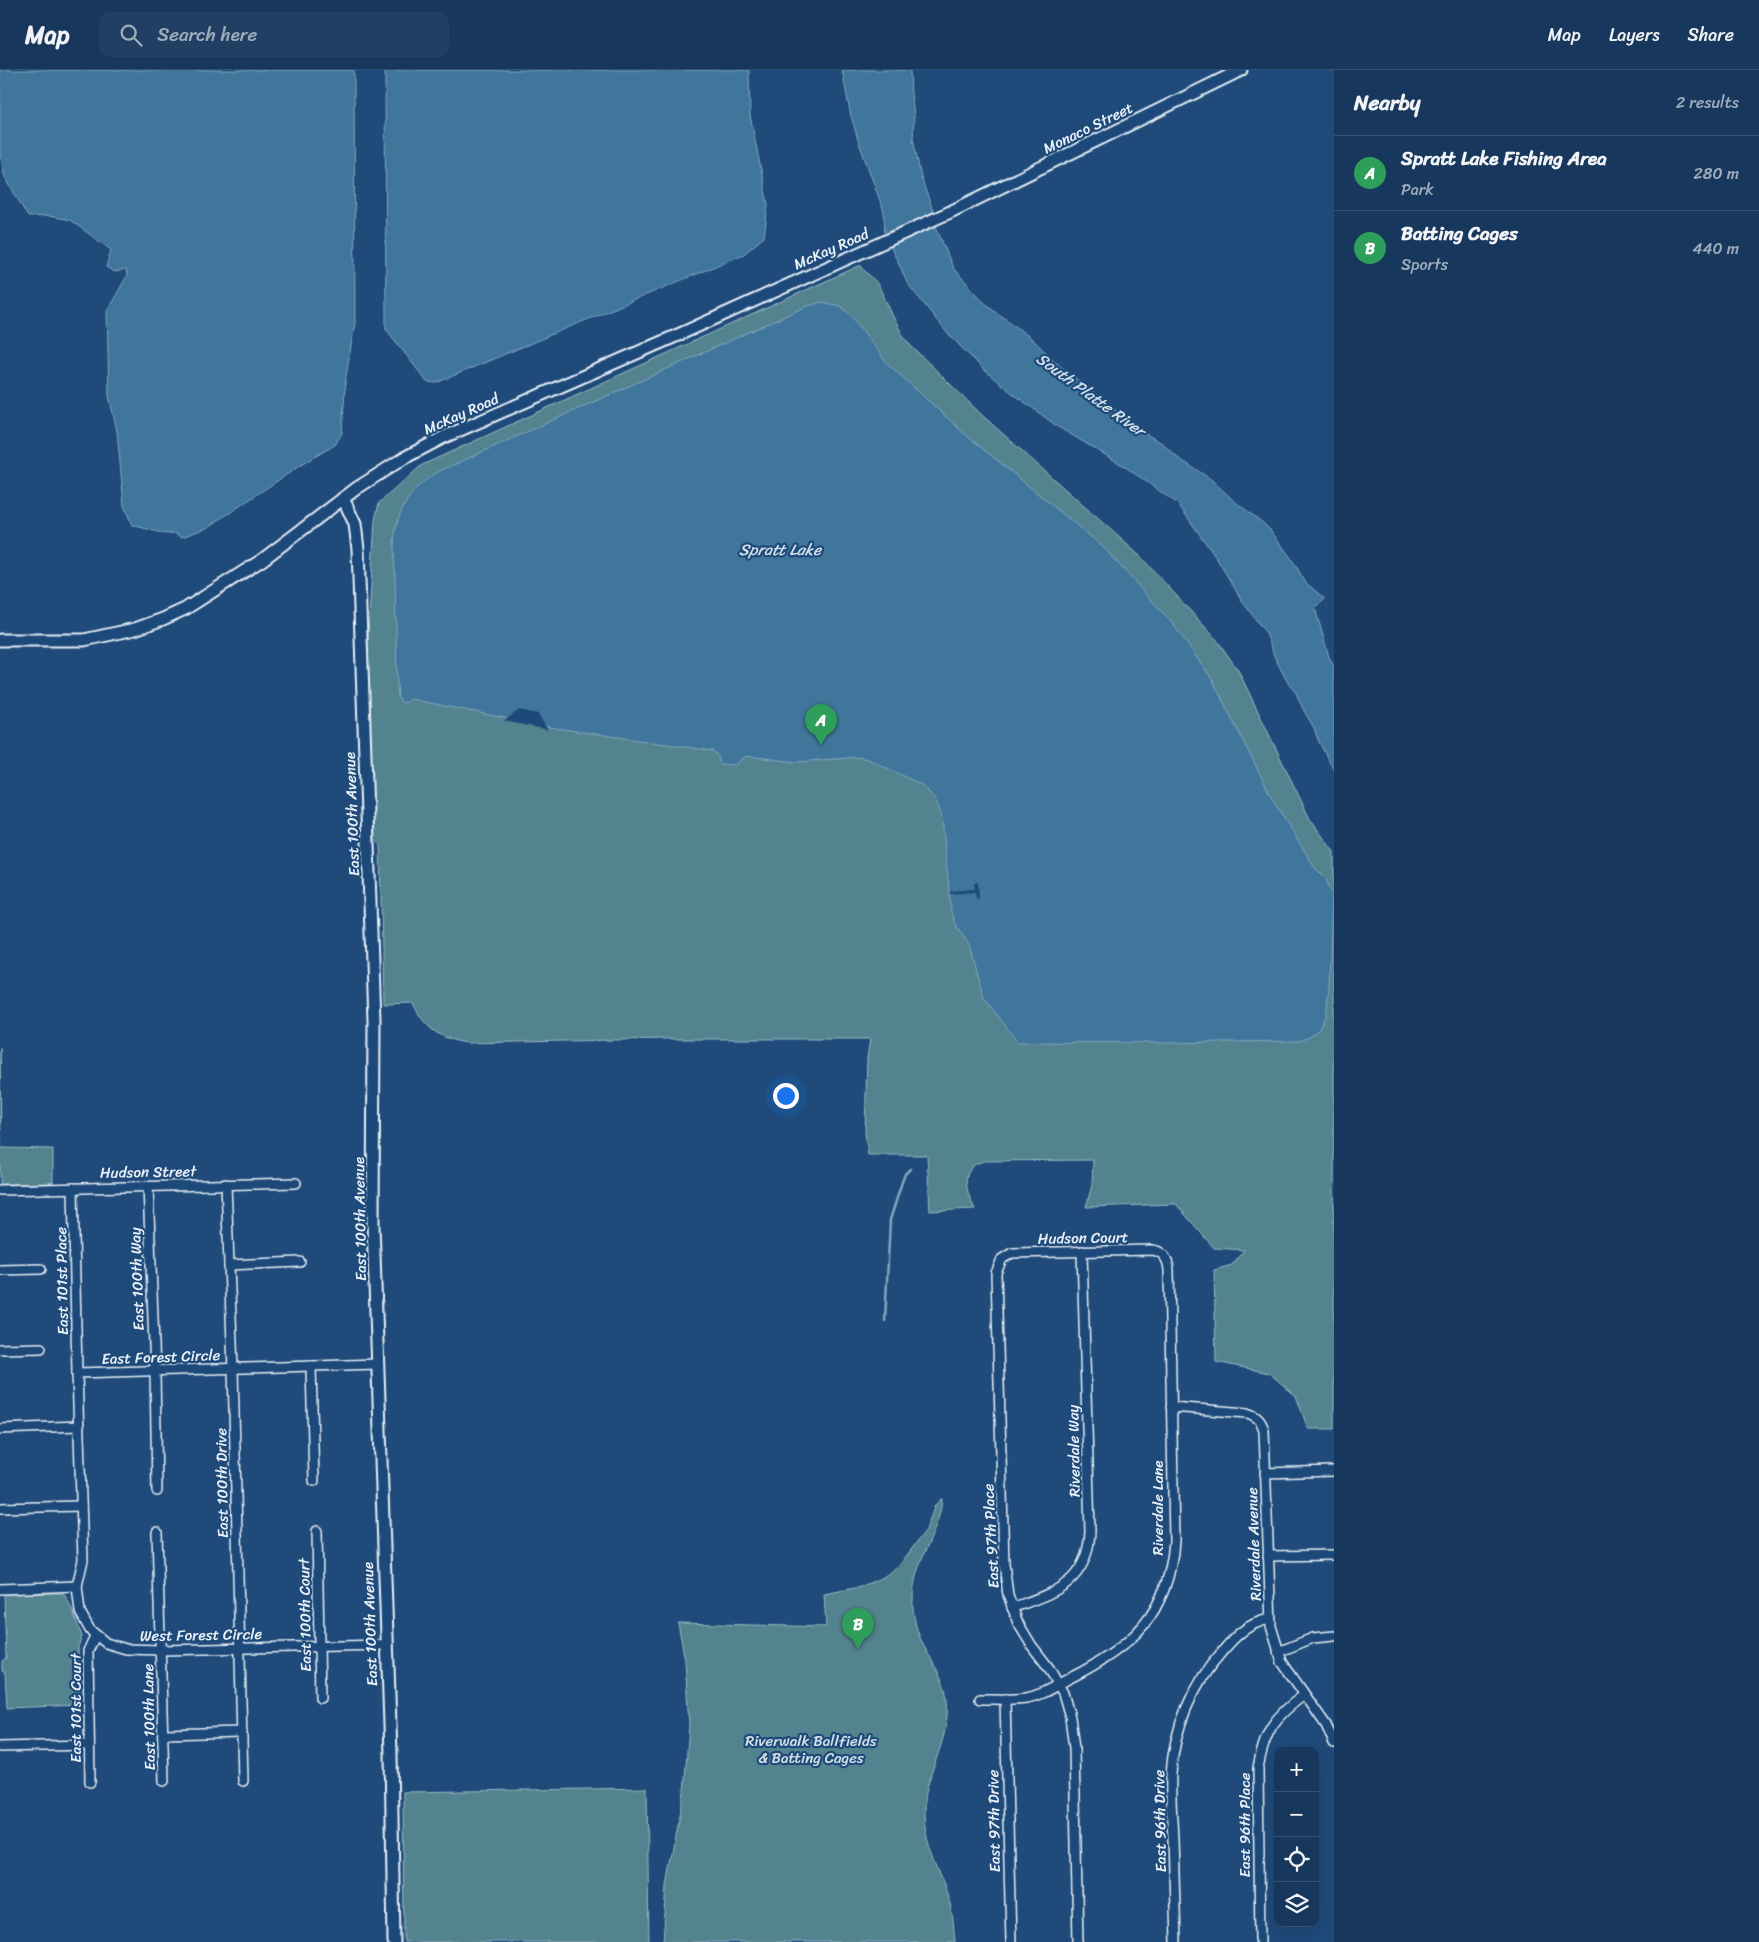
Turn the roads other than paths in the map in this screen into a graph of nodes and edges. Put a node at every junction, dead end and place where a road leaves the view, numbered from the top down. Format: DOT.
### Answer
graph roads {
  1 [pos="1241,70"];
  2 [pos="948,213"];
  3 [pos="343,498"];
  4 [pos="0,640"];
  5 [pos="296,1182"];
  6 [pos="226,1184"];
  7 [pos="148,1186"];
  8 [pos="73,1188"];
  9 [pos="0,1190"];
  10 [pos="1082,1251"];
  11 [pos="1166,1259"];
  12 [pos="300,1262"];
  13 [pos="1000,1262"];
  14 [pos="229,1265"];
  15 [pos="41,1269"];
  16 [pos="0,1270"];
  17 [pos="41,1348"];
  18 [pos="0,1349"];
  19 [pos="378,1364"];
  20 [pos="311,1366"];
  21 [pos="233,1369"];
  22 [pos="155,1371"];
  23 [pos="77,1373"];
  24 [pos="1171,1407"];
  25 [pos="79,1426"];
  26 [pos="0,1429"];
  27 [pos="1334,1471"];
  28 [pos="1265,1473"];
  29 [pos="314,1481"];
  30 [pos="157,1490"];
  31 [pos="81,1506"];
  32 [pos="0,1508"];
  33 [pos="317,1531"];
  34 [pos="157,1532"];
  35 [pos="1334,1555"];
  36 [pos="1268,1556"];
  37 [pos="77,1586"];
  38 [pos="0,1588"];
  39 [pos="1012,1608"];
  40 [pos="1270,1619"];
  41 [pos="95,1636"];
  42 [pos="1334,1636"];
  43 [pos="386,1645"];
  44 [pos="319,1646"];
  45 [pos="240,1649"];
  46 [pos="161,1650"];
  47 [pos="1278,1652"];
  48 [pos="1058,1684"];
  49 [pos="1304,1694"];
  50 [pos="320,1698"];
  51 [pos="1005,1699"];
  52 [pos="980,1700"];
  53 [pos="242,1732"];
  54 [pos="163,1734"];
  55 [pos="1334,1742"];
  56 [pos="89,1745"];
  57 [pos="0,1747"];
  58 [pos="243,1781"];
  59 [pos="90,1782"];
  60 [pos="164,1782"];
  61 [pos="394,1942"];
  62 [pos="1010,1942"];
  63 [pos="1078,1942"];
  64 [pos="1176,1942"];
  65 [pos="1260,1942"];
  1 -- 2 [label="street, Monaco Street"];
  2 -- 3 [label="street, McKay Road"];
  3 -- 4 [label="street, McKay Road"];
  3 -- 19 [label="street, East 100th Avenue"];
  5 -- 6 [label="street, Hudson Street"];
  6 -- 7 [label="street, Hudson Street"];
  6 -- 14 [label="street, East 100th Drive"];
  7 -- 8 [label="street, Hudson Street"];
  7 -- 22 [label="street, East 100th Way"];
  8 -- 9 [label="street, Hudson Street"];
  8 -- 23 [label="street, East 101st Place"];
  10 -- 11 [label="street, Hudson Court"];
  10 -- 13 [label="street, Hudson Court"];
  10 -- 39 [label="street, Riverdale Way"];
  11 -- 24 [label="street, Riverdale Lane"];
  12 -- 14 [label="street"];
  13 -- 39 [label="street, East 97th Place"];
  14 -- 21 [label="street, East 100th Drive"];
  15 -- 16 [label="street"];
  17 -- 18 [label="street"];
  19 -- 20 [label="street, East Forest Circle"];
  19 -- 43 [label="street, East 100th Avenue"];
  20 -- 21 [label="street, East Forest Circle"];
  20 -- 29 [label="street"];
  21 -- 22 [label="street, East Forest Circle"];
  21 -- 45 [label="street, East 100th Drive"];
  22 -- 23 [label="street, East Forest Circle"];
  22 -- 30 [label="street, East 100th Way"];
  23 -- 25 [label="street"];
  24 -- 28 [label="street, Riverdale Avenue"];
  24 -- 48 [label="street, Riverdale Lane"];
  25 -- 26 [label="street"];
  25 -- 31 [label="street"];
  27 -- 28 [label="street"];
  28 -- 36 [label="street, Riverdale Avenue"];
  31 -- 32 [label="street"];
  31 -- 37 [label="street"];
  33 -- 44 [label="street, East 100th Court"];
  34 -- 46 [label="street, East 100th Lane"];
  35 -- 36 [label="street"];
  36 -- 40 [label="street, Riverdale Avenue"];
  37 -- 38 [label="street"];
  37 -- 41 [label="street"];
  39 -- 48 [label="street, East 97th Place"];
  40 -- 47 [label="street, Riverdale Avenue"];
  40 -- 64 [label="street, East 96th Drive"];
  41 -- 46 [label="street, West Forest Circle"];
  41 -- 56 [label="street, East 101st Court"];
  42 -- 47 [label="street"];
  43 -- 44 [label="street, West Forest Circle"];
  43 -- 61 [label="street, East 100th Avenue"];
  44 -- 45 [label="street, West Forest Circle"];
  44 -- 50 [label="street, East 100th Court"];
  45 -- 46 [label="street, West Forest Circle"];
  45 -- 53 [label="street, East 100th Drive"];
  46 -- 54 [label="street, East 100th Lane"];
  47 -- 49 [label="street, Riverdale Avenue"];
  48 -- 51 [label="street, Riverdale Lane"];
  48 -- 63 [label="street, East 97th Place"];
  49 -- 55 [label="street, Riverdale Avenue"];
  49 -- 65 [label="street, East 96th Place"];
  51 -- 52 [label="street, Riverdale Lane"];
  51 -- 62 [label="street, East 97th Drive"];
  53 -- 54 [label="street"];
  53 -- 58 [label="street, East 100th Drive"];
  54 -- 60 [label="street, East 100th Lane"];
  56 -- 57 [label="street"];
  56 -- 59 [label="street, East 101st Court"];
}
